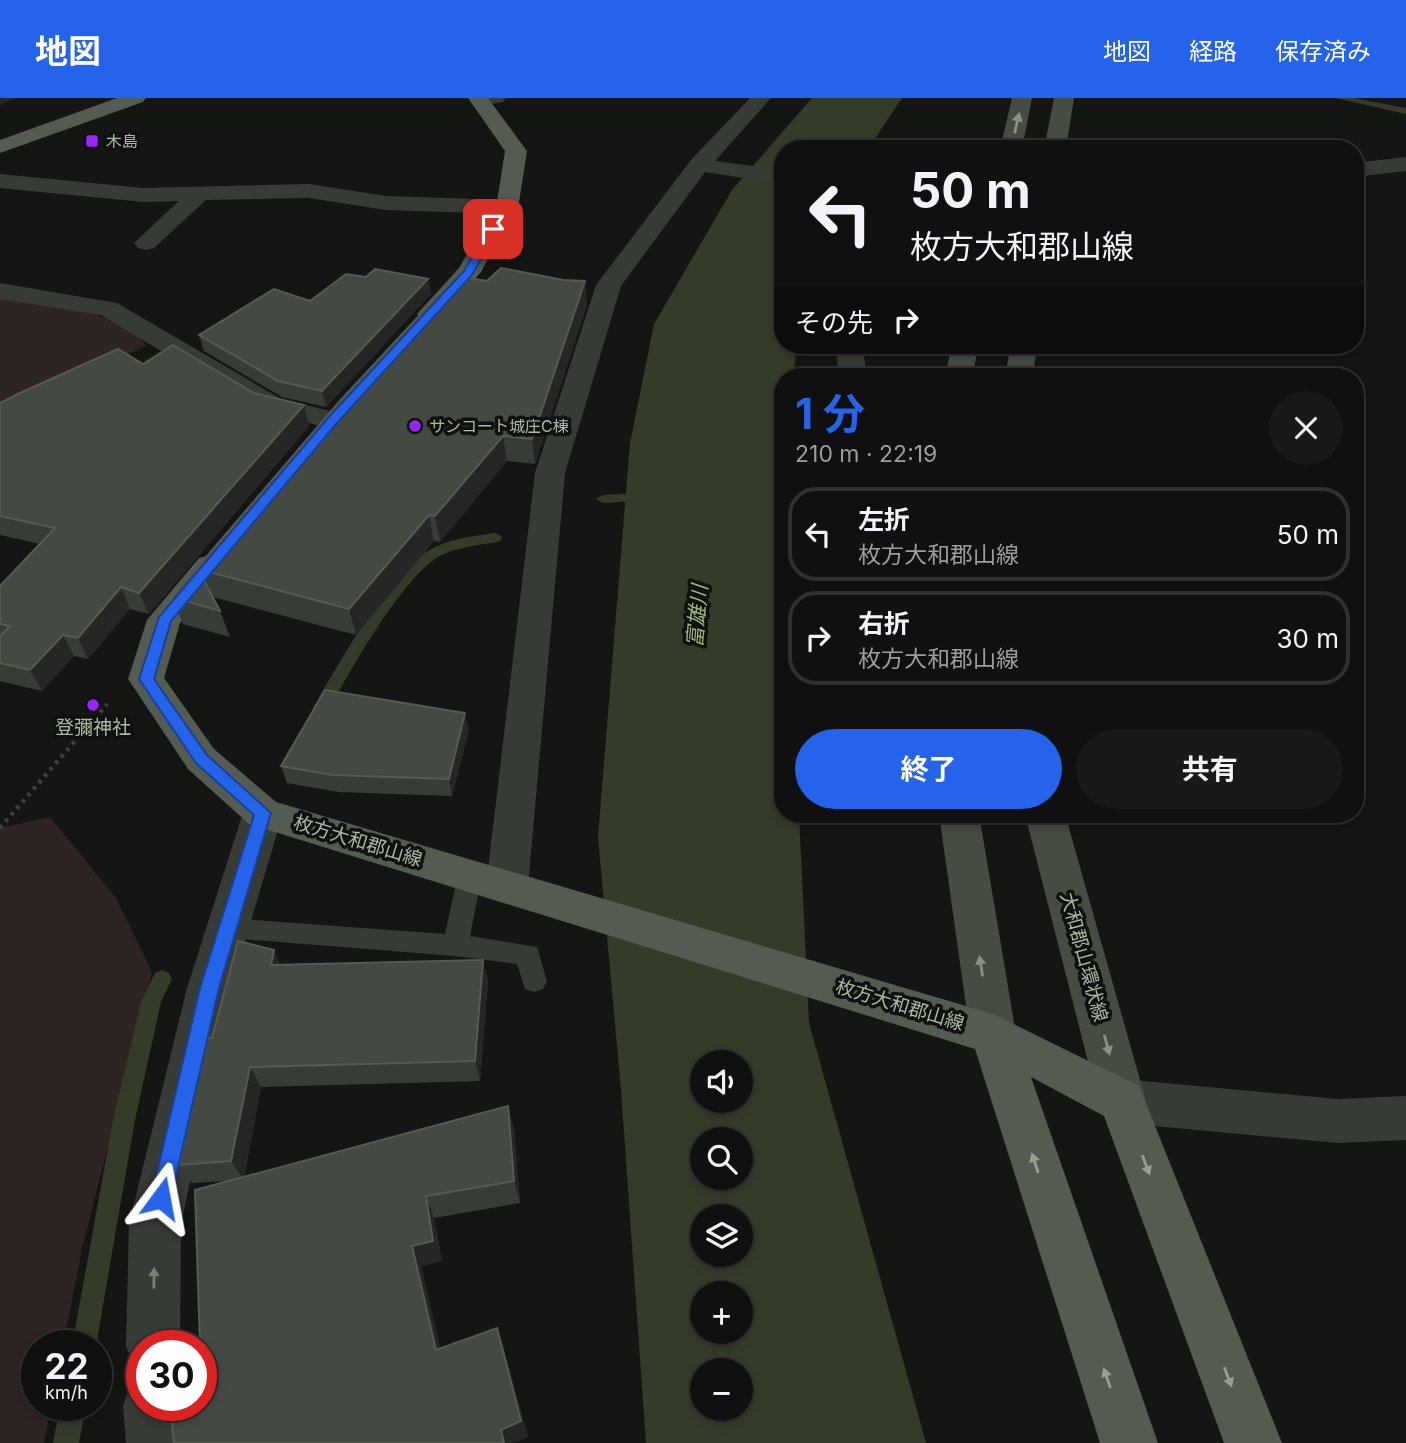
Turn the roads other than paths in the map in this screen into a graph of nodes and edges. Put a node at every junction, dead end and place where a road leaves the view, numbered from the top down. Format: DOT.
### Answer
graph roads {
  1 [pos="136,98"];
  2 [pos="761,98"];
  3 [pos="1022,98"];
  4 [pos="1065,98"];
  5 [pos="484,99"];
  6 [pos="1013,140"];
  7 [pos="1057,140"];
  8 [pos="0,147"];
  9 [pos="1406,164"];
  10 [pos="699,165"];
  11 [pos="1364,169"];
  12 [pos="774,176"];
  13 [pos="0,181"];
  14 [pos="201,194"];
  15 [pos="506,207"];
  16 [pos="146,243"];
  17 [pos="0,291"];
  18 [pos="414,331"];
  19 [pos="333,421"];
  20 [pos="226,546"];
  21 [pos="263,813"];
  22 [pos="960,823"];
  23 [pos="1047,823"];
  24 [pos="488,881"];
  25 [pos="228,928"];
  26 [pos="455,945"];
  27 [pos="534,981"];
  28 [pos="993,1034"];
  29 [pos="1122,1101"];
  30 [pos="1406,1118"];
  31 [pos="153,1330"];
  32 [pos="153,1421"];
  33 [pos="155,1443"];
  34 [pos="1129,1443"];
  35 [pos="1253,1443"];
  1 -- 8 [label="main road"];
  2 -- 10 [label="street"];
  6 -- 3 [label="main road, one-way"];
  4 -- 7 [label="main road"];
  5 -- 15 [label="main road"];
  9 -- 11 [label="street"];
  10 -- 12 [label="street"];
  10 -- 24 [label="street"];
  13 -- 14 [label="street"];
  14 -- 15 [label="street"];
  14 -- 16 [label="street"];
  15 -- 18 [label="main road"];
  17 -- 19 [label="street"];
  20 -- 21 [label="main road, 枚方大和郡山線"];
  21 -- 24 [label="main road, 枚方大和郡山線"];
  21 -- 25 [label="street"];
  28 -- 22 [label="main road, one-way"];
  23 -- 29 [label="main road, 大和郡山環状線, one-way"];
  24 -- 26 [label="lane"];
  24 -- 28 [label="main road, 枚方大和郡山線"];
  25 -- 26 [label="lane"];
  31 -- 25 [label="street, one-way"];
  26 -- 27 [label="lane"];
  28 -- 29 [label="main road, 枚方大和郡山線"];
  34 -- 28 [label="main road, one-way"];
  29 -- 30 [label="street"];
  29 -- 35 [label="main road, one-way"];
  32 -- 33 [label="street"];
}
